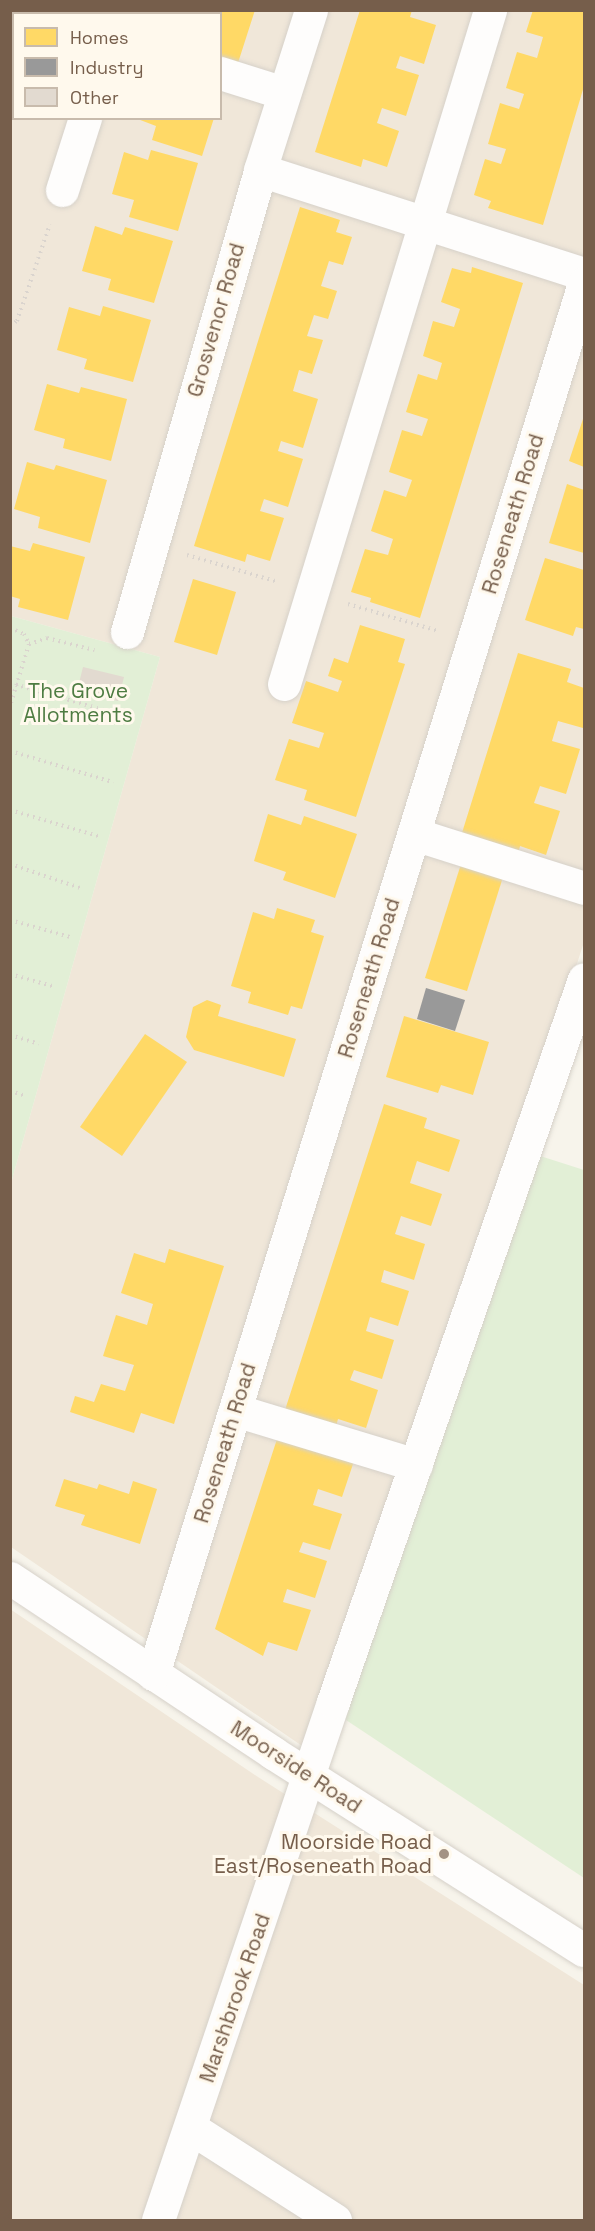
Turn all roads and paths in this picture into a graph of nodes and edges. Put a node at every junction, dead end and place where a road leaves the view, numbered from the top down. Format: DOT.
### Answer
graph roads {
  1 [pos="311,10"];
  2 [pos="490,10"];
  3 [pos="222,74"];
  4 [pos="284,93"];
  5 [pos="84,120"];
  6 [pos="260,170"];
  7 [pos="62,190"];
  8 [pos="425,223"];
  9 [pos="585,274"];
  10 [pos="585,283"];
  11 [pos="10,326"];
  12 [pos="10,628"];
  13 [pos="127,632"];
  14 [pos="29,644"];
  15 [pos="10,683"];
  16 [pos="284,684"];
  17 [pos="17,685"];
  18 [pos="10,706"];
  19 [pos="131,718"];
  20 [pos="10,751"];
  21 [pos="113,782"];
  22 [pos="10,810"];
  23 [pos="414,834"];
  24 [pos="98,836"];
  25 [pos="10,864"];
  26 [pos="585,888"];
  27 [pos="83,889"];
  28 [pos="10,920"];
  29 [pos="70,937"];
  30 [pos="10,974"];
  31 [pos="585,979"];
  32 [pos="55,987"];
  33 [pos="10,1035"];
  34 [pos="39,1044"];
  35 [pos="10,1091"];
  36 [pos="25,1096"];
  37 [pos="235,1410"];
  38 [pos="416,1465"];
  39 [pos="10,1578"];
  40 [pos="153,1674"];
  41 [pos="309,1776"];
  42 [pos="585,1950"];
  43 [pos="191,2128"];
  44 [pos="158,2220"];
  45 [pos="335,2220"];
  1 -- 4 [label="street, Grosvenor Road"];
  2 -- 8 [label="street"];
  3 -- 4 [label="street"];
  4 -- 6 [label="street, Grosvenor Road"];
  5 -- 7 [label="street"];
  6 -- 8 [label="street"];
  6 -- 13 [label="street, Grosvenor Road"];
  7 -- 11 [label="path"];
  8 -- 9 [label="street"];
  8 -- 16 [label="street"];
  10 -- 23 [label="street, Roseneath Road"];
  12 -- 14 [label="path"];
  13 -- 14 [label="path"];
  14 -- 17 [label="path"];
  15 -- 17 [label="path"];
  17 -- 18 [label="path"];
  17 -- 19 [label="path"];
  20 -- 21 [label="path"];
  22 -- 24 [label="path"];
  23 -- 26 [label="street"];
  23 -- 37 [label="street, Roseneath Road"];
  25 -- 27 [label="path"];
  28 -- 29 [label="path"];
  30 -- 32 [label="path"];
  31 -- 38 [label="street, Marshbrook Road"];
  33 -- 34 [label="path"];
  35 -- 36 [label="path"];
  37 -- 38 [label="street"];
  37 -- 40 [label="street, Roseneath Road"];
  38 -- 41 [label="street, Marshbrook Road"];
  39 -- 40 [label="street, Moorside Road"];
  40 -- 41 [label="street, Moorside Road"];
  41 -- 42 [label="street, Moorside Road"];
  41 -- 43 [label="street, Marshbrook Road"];
  43 -- 44 [label="street, Marshbrook Road"];
  43 -- 45 [label="street"];
}
